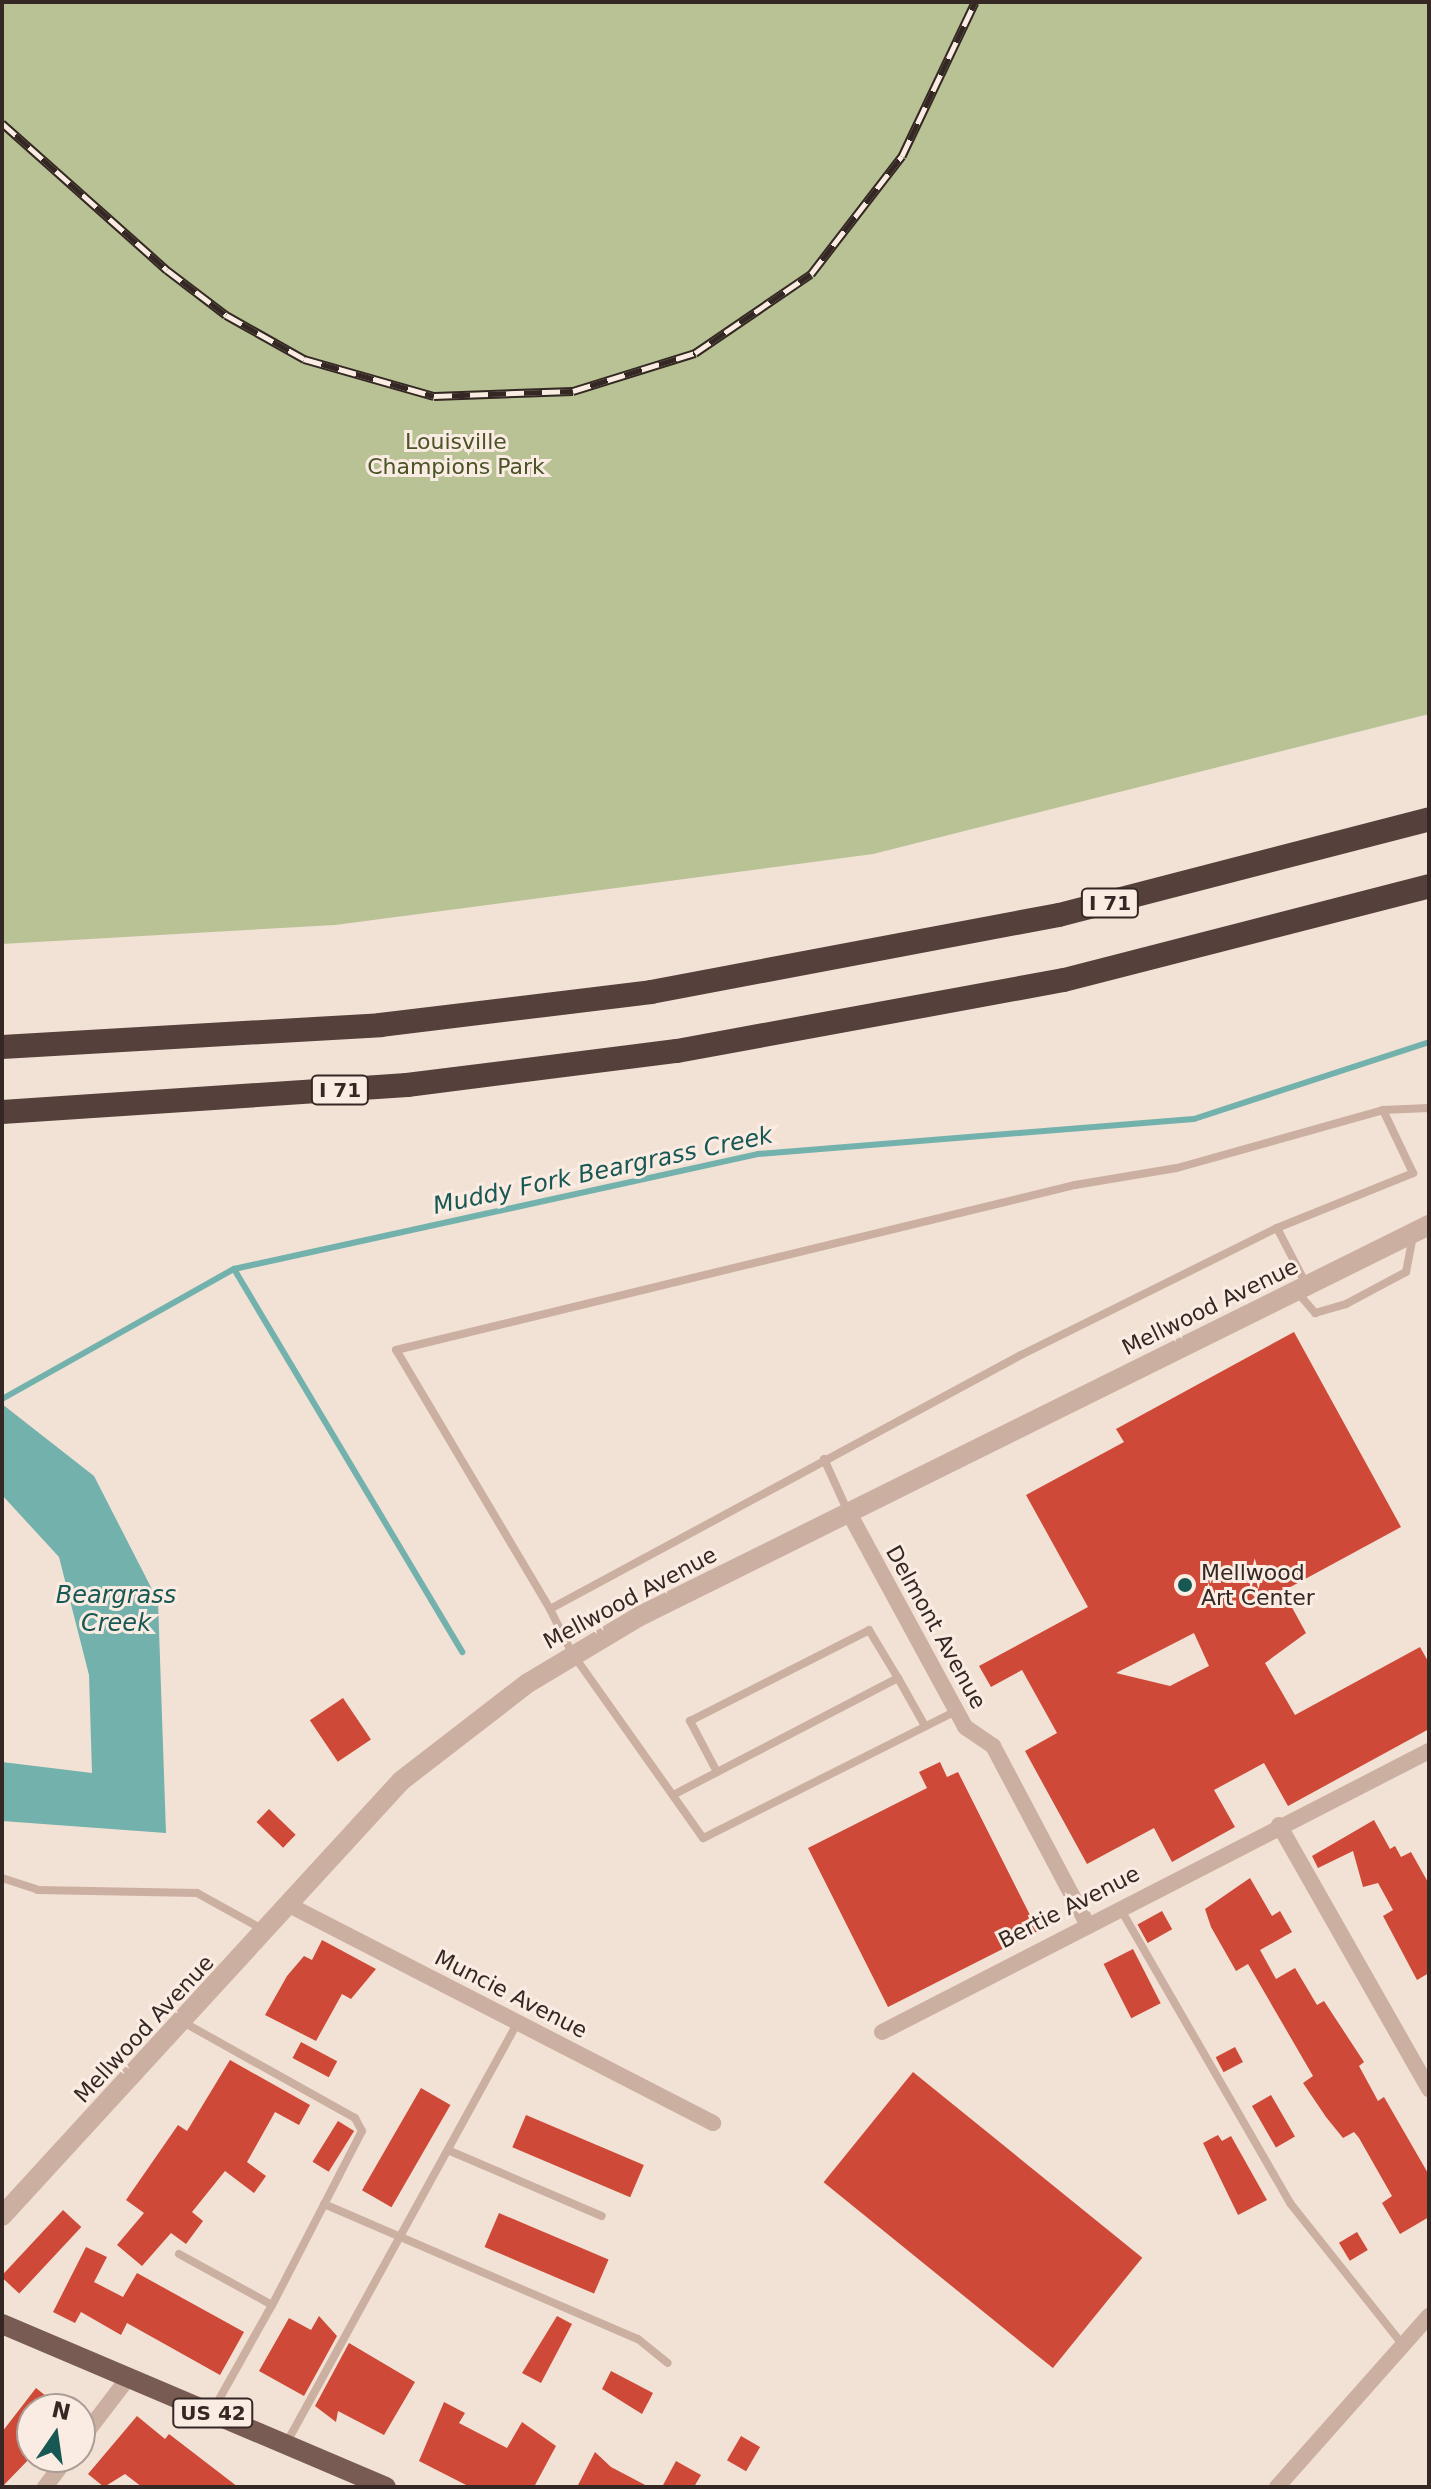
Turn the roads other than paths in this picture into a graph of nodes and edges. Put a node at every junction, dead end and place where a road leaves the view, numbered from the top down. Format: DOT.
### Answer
graph roads {
  1 [pos="1429,819"];
  2 [pos="1429,886"];
  3 [pos="2,1047"];
  4 [pos="1429,1108"];
  5 [pos="1383,1110"];
  6 [pos="2,1112"];
  7 [pos="1277,1228"];
  8 [pos="1421,1229"];
  9 [pos="1302,1289"];
  10 [pos="824,1459"];
  11 [pos="849,1513"];
  12 [pos="550,1609"];
  13 [pos="572,1653"];
  14 [pos="898,1678"];
  15 [pos="956,1711"];
  16 [pos="925,1726"];
  17 [pos="1429,1751"];
  18 [pos="717,1772"];
  19 [pos="675,1794"];
  20 [pos="1279,1825"];
  21 [pos="2,1878"];
  22 [pos="289,1905"];
  23 [pos="1118,1906"];
  24 [pos="1086,1922"];
  25 [pos="265,1930"];
  26 [pos="183,2022"];
  27 [pos="517,2022"];
  28 [pos="882,2032"];
  29 [pos="1429,2089"];
  30 [pos="713,2123"];
  31 [pos="450,2151"];
  32 [pos="324,2204"];
  33 [pos="2,2216"];
  34 [pos="602,2216"];
  35 [pos="398,2238"];
  36 [pos="179,2254"];
  37 [pos="272,2305"];
  38 [pos="1429,2316"];
  39 [pos="2,2324"];
  40 [pos="1403,2345"];
  41 [pos="668,2363"];
  42 [pos="129,2377"];
  43 [pos="211,2413"];
  44 [pos="96,2420"];
  45 [pos="286,2444"];
  46 [pos="386,2487"];
  47 [pos="1277,2487"];
  1 -- 3 [label="highway, I 71"];
  2 -- 6 [label="highway, I 71"];
  4 -- 5 [label="lane"];
  5 -- 7 [label="lane"];
  5 -- 12 [label="lane"];
  7 -- 9 [label="lane"];
  7 -- 10 [label="lane"];
  8 -- 9 [label="street, Mellwood Avenue"];
  8 -- 9 [label="lane"];
  9 -- 11 [label="street, Mellwood Avenue"];
  10 -- 11 [label="lane"];
  10 -- 12 [label="lane"];
  11 -- 13 [label="street, Mellwood Avenue"];
  11 -- 15 [label="street, Delmont Avenue"];
  12 -- 13 [label="lane"];
  13 -- 19 [label="lane"];
  13 -- 22 [label="street, Mellwood Avenue"];
  14 -- 16 [label="lane"];
  14 -- 18 [label="lane"];
  14 -- 18 [label="lane"];
  15 -- 16 [label="lane"];
  15 -- 24 [label="street, Delmont Avenue"];
  16 -- 19 [label="lane"];
  17 -- 20 [label="street"];
  18 -- 19 [label="lane"];
  20 -- 23 [label="street, Bertie Avenue"];
  20 -- 29 [label="street"];
  21 -- 25 [label="lane"];
  22 -- 25 [label="street, Mellwood Avenue"];
  22 -- 27 [label="street, Muncie Avenue"];
  23 -- 24 [label="street, Bertie Avenue"];
  23 -- 40 [label="lane"];
  24 -- 28 [label="street, Bertie Avenue"];
  25 -- 26 [label="street, Mellwood Avenue"];
  26 -- 32 [label="lane"];
  26 -- 33 [label="street, Mellwood Avenue"];
  27 -- 30 [label="street, Muncie Avenue"];
  27 -- 31 [label="lane"];
  31 -- 34 [label="lane"];
  31 -- 35 [label="lane"];
  32 -- 35 [label="lane"];
  32 -- 37 [label="lane"];
  35 -- 41 [label="lane"];
  35 -- 45 [label="lane"];
  36 -- 37 [label="lane"];
  37 -- 43 [label="lane"];
  38 -- 40 [label="street"];
  39 -- 42 [label="main road, US 42"];
  40 -- 47 [label="street"];
  42 -- 43 [label="main road, US 42"];
  42 -- 44 [label="street"];
  43 -- 45 [label="main road, US 42"];
  45 -- 46 [label="main road, US 42"];
}
